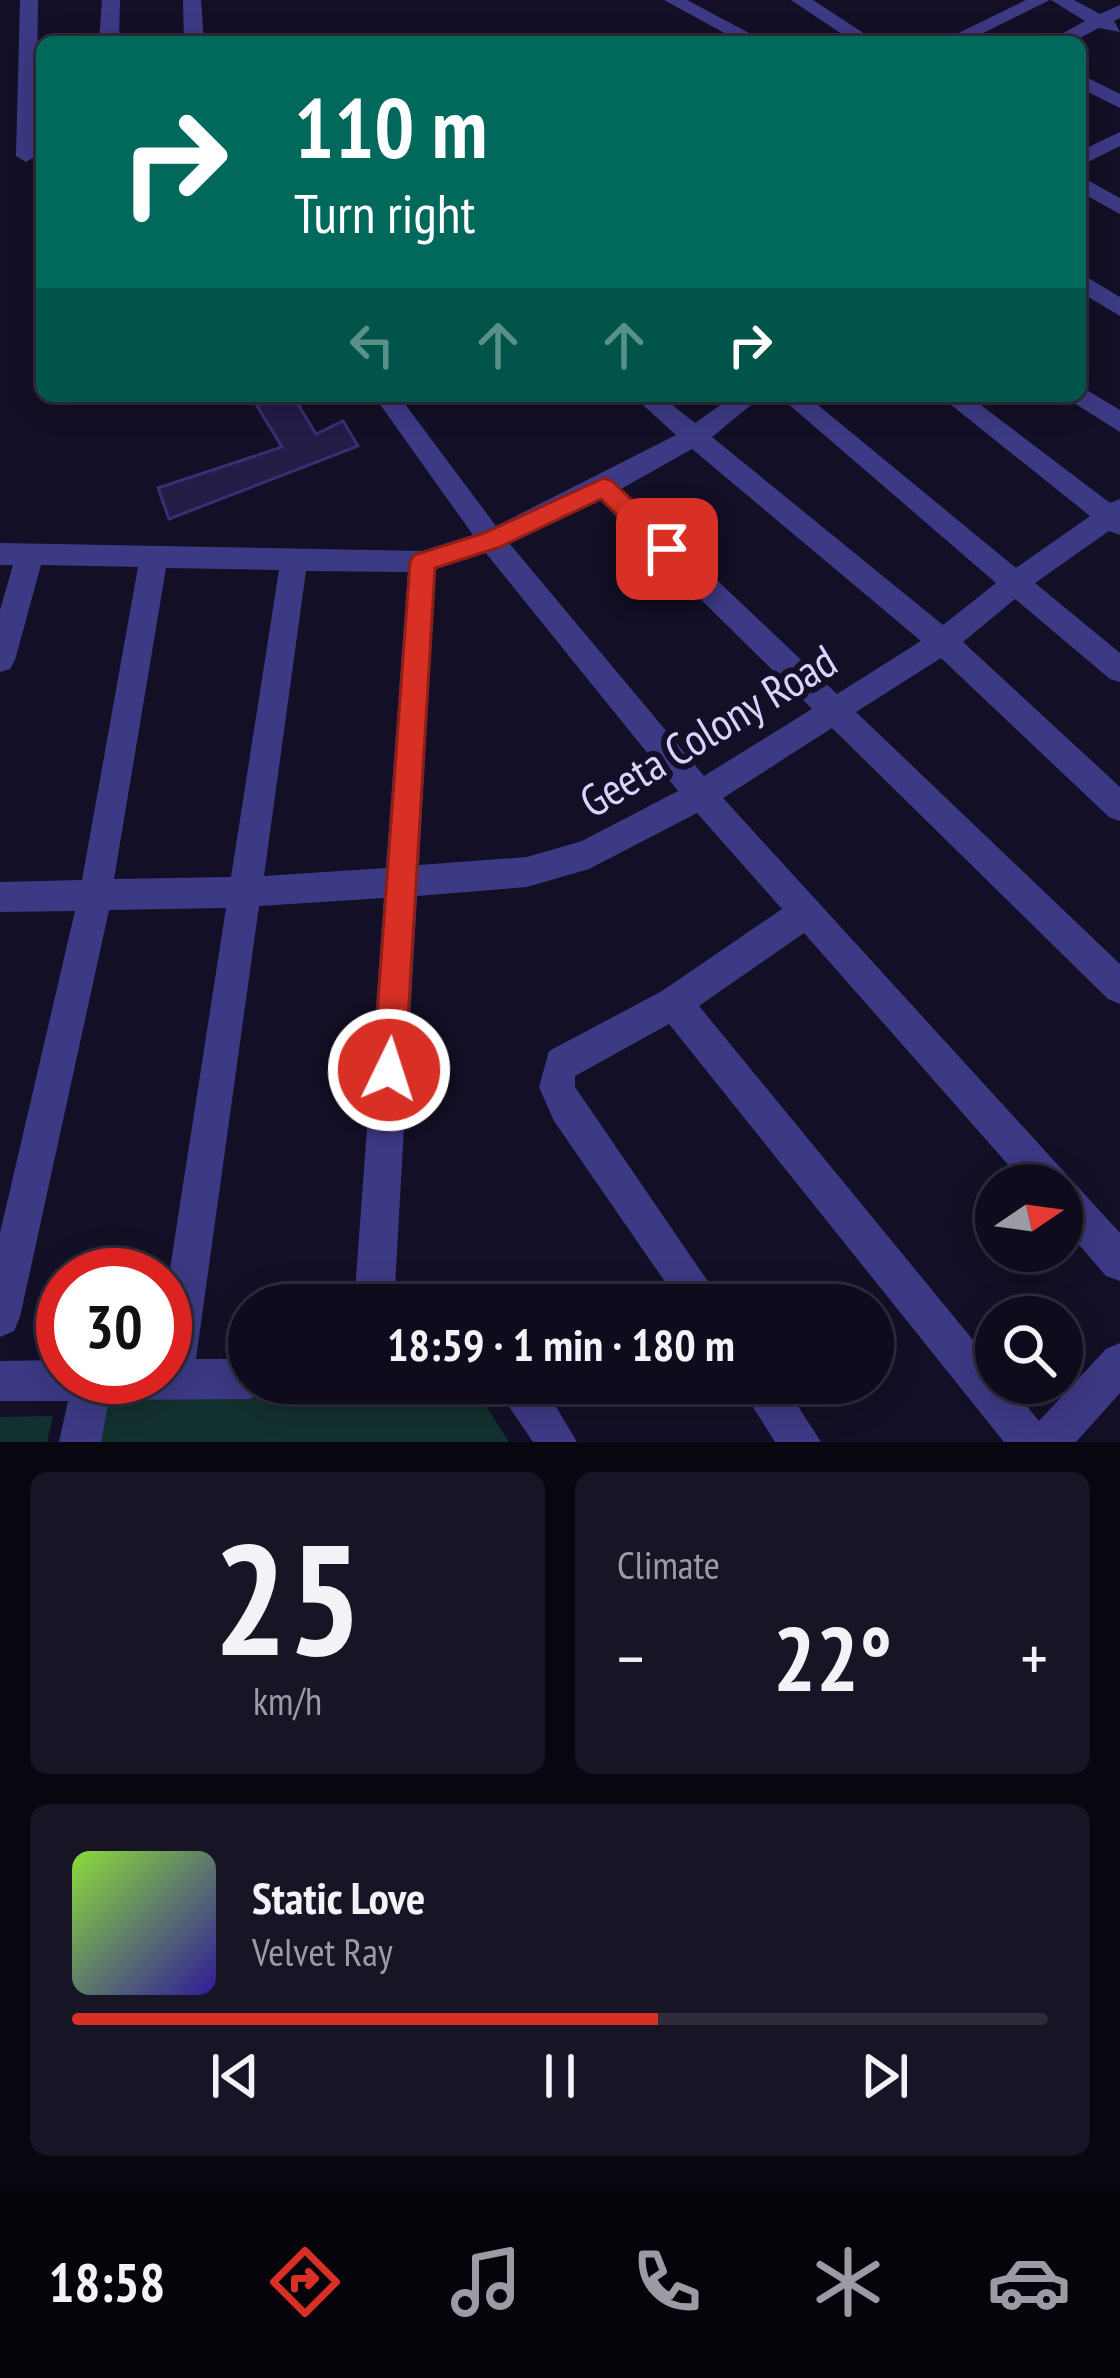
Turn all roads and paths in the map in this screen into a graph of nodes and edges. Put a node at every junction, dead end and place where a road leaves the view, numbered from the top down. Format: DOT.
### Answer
graph roads {
  1 [pos="29,0"];
  2 [pos="111,0"];
  3 [pos="192,0"];
  4 [pos="674,0"];
  5 [pos="800,0"];
  6 [pos="1041,0"];
  7 [pos="1060,0"];
  8 [pos="1120,11"];
  9 [pos="1101,22"];
  10 [pos="1120,32"];
  11 [pos="109,36"];
  12 [pos="194,36"];
  13 [pos="744,36"];
  14 [pos="857,36"];
  15 [pos="963,36"];
  16 [pos="1070,36"];
  17 [pos="1086,83"];
  18 [pos="1120,102"];
  19 [pos="1120,138"];
  20 [pos="34,154"];
  21 [pos="1086,157"];
  22 [pos="0,163"];
  23 [pos="1086,187"];
  24 [pos="1120,207"];
  25 [pos="1086,285"];
  26 [pos="1120,308"];
  27 [pos="1086,399"];
  28 [pos="390,402"];
  29 [pos="652,402"];
  30 [pos="742,402"];
  31 [pos="798,402"];
  32 [pos="960,402"];
  33 [pos="1120,423"];
  34 [pos="695,436"];
  35 [pos="604,487"];
  36 [pos="1117,517"];
  37 [pos="491,540"];
  38 [pos="0,554"];
  39 [pos="30,554"];
  40 [pos="154,557"];
  41 [pos="294,559"];
  42 [pos="422,562"];
  43 [pos="1015,583"];
  44 [pos="944,642"];
  45 [pos="0,660"];
  46 [pos="1120,670"];
  47 [pos="832,711"];
  48 [pos="701,795"];
  49 [pos="1120,807"];
  50 [pos="401,882"];
  51 [pos="245,892"];
  52 [pos="0,897"];
  53 [pos="95,897"];
  54 [pos="805,913"];
  55 [pos="1120,987"];
  56 [pos="674,1003"];
  57 [pos="1032,1164"];
  58 [pos="1083,1221"];
  59 [pos="192,1251"];
  60 [pos="1120,1262"];
  61 [pos="375,1284"];
  62 [pos="689,1284"];
  63 [pos="0,1318"];
  64 [pos="1120,1363"];
  65 [pos="228,1379"];
  66 [pos="192,1380"];
  67 [pos="0,1382"];
  68 [pos="36,1382"];
  69 [pos="87,1404"];
  70 [pos="533,1404"];
  71 [pos="773,1404"];
  72 [pos="80,1442"];
  73 [pos="556,1442"];
  74 [pos="800,1442"];
  75 [pos="1030,1442"];
  76 [pos="1048,1442"];
  1 -- 20 [label="street"];
  2 -- 11 [label="street"];
  3 -- 12 [label="street"];
  4 -- 13 [label="street"];
  5 -- 14 [label="street"];
  6 -- 15 [label="street"];
  7 -- 9 [label="street"];
  8 -- 9 [label="street"];
  9 -- 10 [label="street"];
  9 -- 16 [label="street"];
  17 -- 18 [label="street"];
  19 -- 21 [label="street"];
  20 -- 22 [label="street"];
  23 -- 24 [label="street"];
  25 -- 26 [label="street"];
  27 -- 33 [label="street"];
  28 -- 37 [label="street"];
  29 -- 34 [label="street"];
  30 -- 34 [label="street"];
  31 -- 43 [label="street"];
  32 -- 36 [label="street"];
  34 -- 35 [label="street"];
  34 -- 44 [label="street"];
  35 -- 37 [label="street"];
  35 -- 47 [label="street"];
  36 -- 43 [label="street, Geeta Colony Road"];
  37 -- 42 [label="street"];
  37 -- 48 [label="street"];
  38 -- 39 [label="street"];
  39 -- 40 [label="street"];
  39 -- 45 [label="street"];
  40 -- 41 [label="street"];
  40 -- 53 [label="street"];
  41 -- 42 [label="street"];
  41 -- 51 [label="street"];
  42 -- 50 [label="street"];
  43 -- 44 [label="street, Geeta Colony Road"];
  43 -- 46 [label="street"];
  44 -- 47 [label="street, Geeta Colony Road"];
  44 -- 49 [label="street"];
  47 -- 48 [label="street, Geeta Colony Road"];
  47 -- 55 [label="street"];
  48 -- 50 [label="street, Geeta Colony Road"];
  48 -- 54 [label="street"];
  50 -- 51 [label="street, Geeta Colony Road"];
  50 -- 61 [label="street"];
  51 -- 53 [label="street, Geeta Colony Road"];
  51 -- 59 [label="street"];
  52 -- 53 [label="street, Geeta Colony Road"];
  53 -- 63 [label="street"];
  54 -- 56 [label="street"];
  54 -- 57 [label="street"];
  56 -- 62 [label="street"];
  56 -- 75 [label="street"];
  58 -- 60 [label="street"];
  64 -- 76 [label="street"];
  65 -- 66 [label="street"];
  67 -- 68 [label="street"];
  69 -- 72 [label="street"];
  70 -- 73 [label="street"];
  71 -- 74 [label="street"];
}
